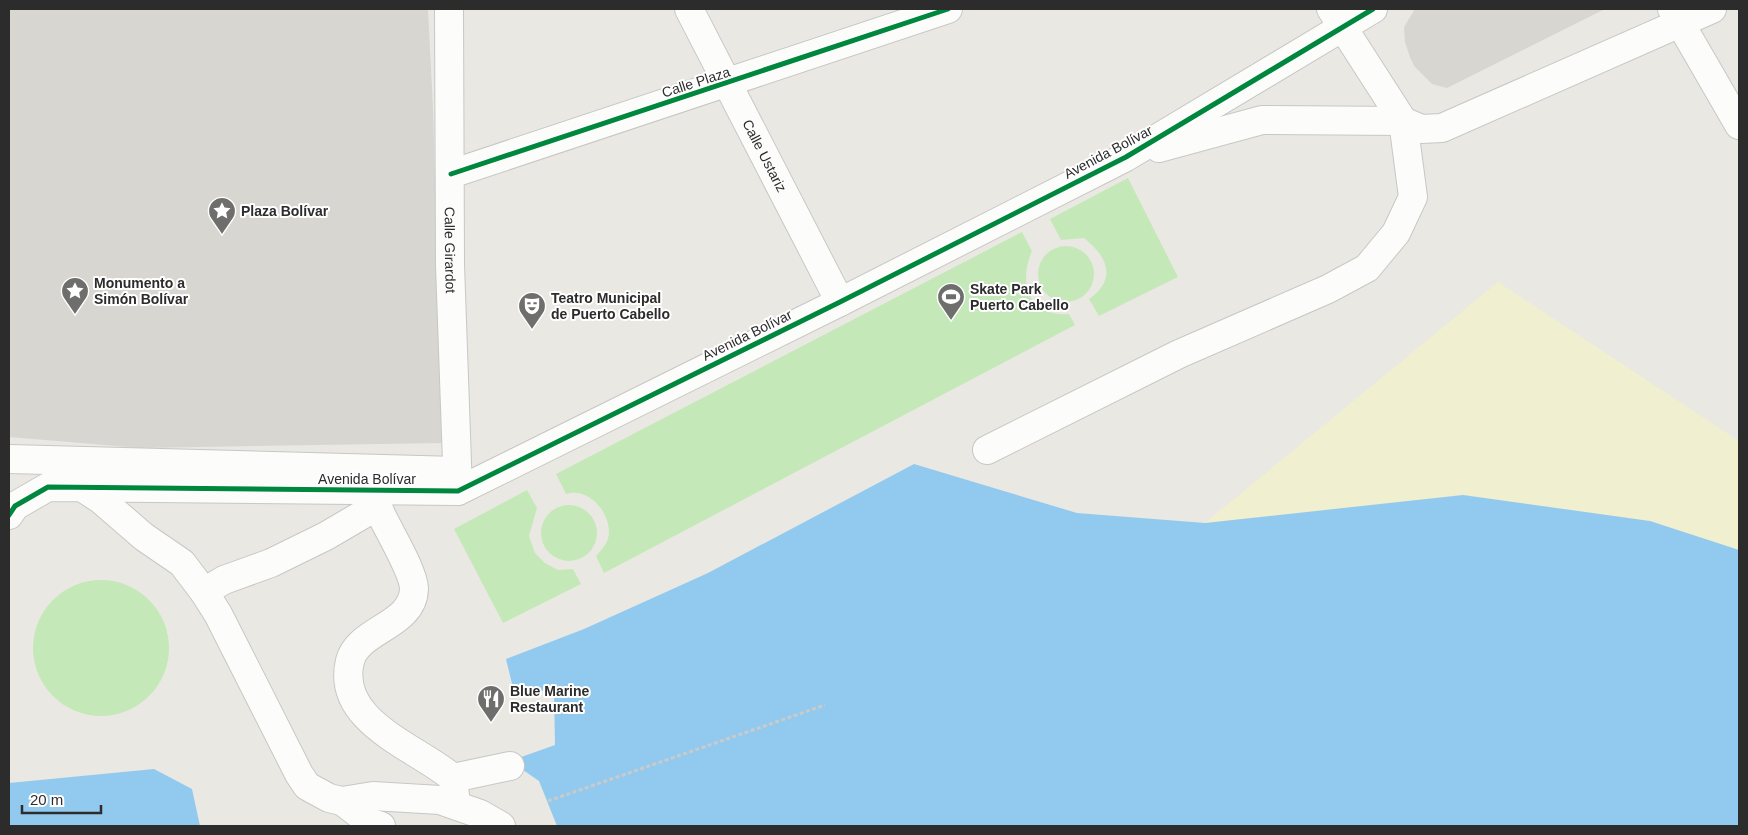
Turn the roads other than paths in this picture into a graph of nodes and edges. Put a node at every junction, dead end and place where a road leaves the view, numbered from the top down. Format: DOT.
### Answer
graph roads {
  1 [pos="449,9"];
  2 [pos="689,9"];
  3 [pos="948,9"];
  4 [pos="1373,9"];
  5 [pos="1712,9"];
  6 [pos="1676,16"];
  7 [pos="1336,18"];
  8 [pos="729,83"];
  9 [pos="1403,121"];
  10 [pos="1739,125"];
  11 [pos="1126,157"];
  12 [pos="451,174"];
  13 [pos="840,302"];
  14 [pos="987,450"];
  15 [pos="9,459"];
  16 [pos="458,481"];
  17 [pos="80,486"];
  18 [pos="377,500"];
  19 [pos="9,516"];
  20 [pos="204,592"];
  21 [pos="510,766"];
  22 [pos="454,791"];
  23 [pos="342,801"];
  24 [pos="381,826"];
  25 [pos="500,826"];
  1 -- 12 [label="street, Calle Girardot"];
  2 -- 8 [label="street, Calle Ustariz"];
  3 -- 8 [label="street, Calle Plaza"];
  4 -- 7 [label="street, Avenida Bolívar"];
  5 -- 6 [label="street"];
  6 -- 9 [label="street"];
  6 -- 10 [label="street"];
  7 -- 9 [label="street"];
  7 -- 11 [label="street, Avenida Bolívar"];
  8 -- 12 [label="street, Calle Plaza"];
  8 -- 13 [label="street, Calle Ustariz"];
  9 -- 11 [label="street"];
  9 -- 14 [label="street"];
  11 -- 13 [label="street, Avenida Bolívar"];
  12 -- 16 [label="street, Calle Girardot"];
  13 -- 16 [label="street, Avenida Bolívar"];
  15 -- 16 [label="street, Avenida Bolívar"];
  16 -- 18 [label="street, Avenida Bolívar"];
  17 -- 18 [label="street, Avenida Bolívar"];
  17 -- 19 [label="street, Avenida Bolívar"];
  17 -- 20 [label="street"];
  18 -- 20 [label="street"];
  18 -- 22 [label="street"];
  20 -- 23 [label="street"];
  21 -- 22 [label="street"];
  22 -- 23 [label="street"];
  22 -- 25 [label="street"];
  23 -- 24 [label="street"];
}
